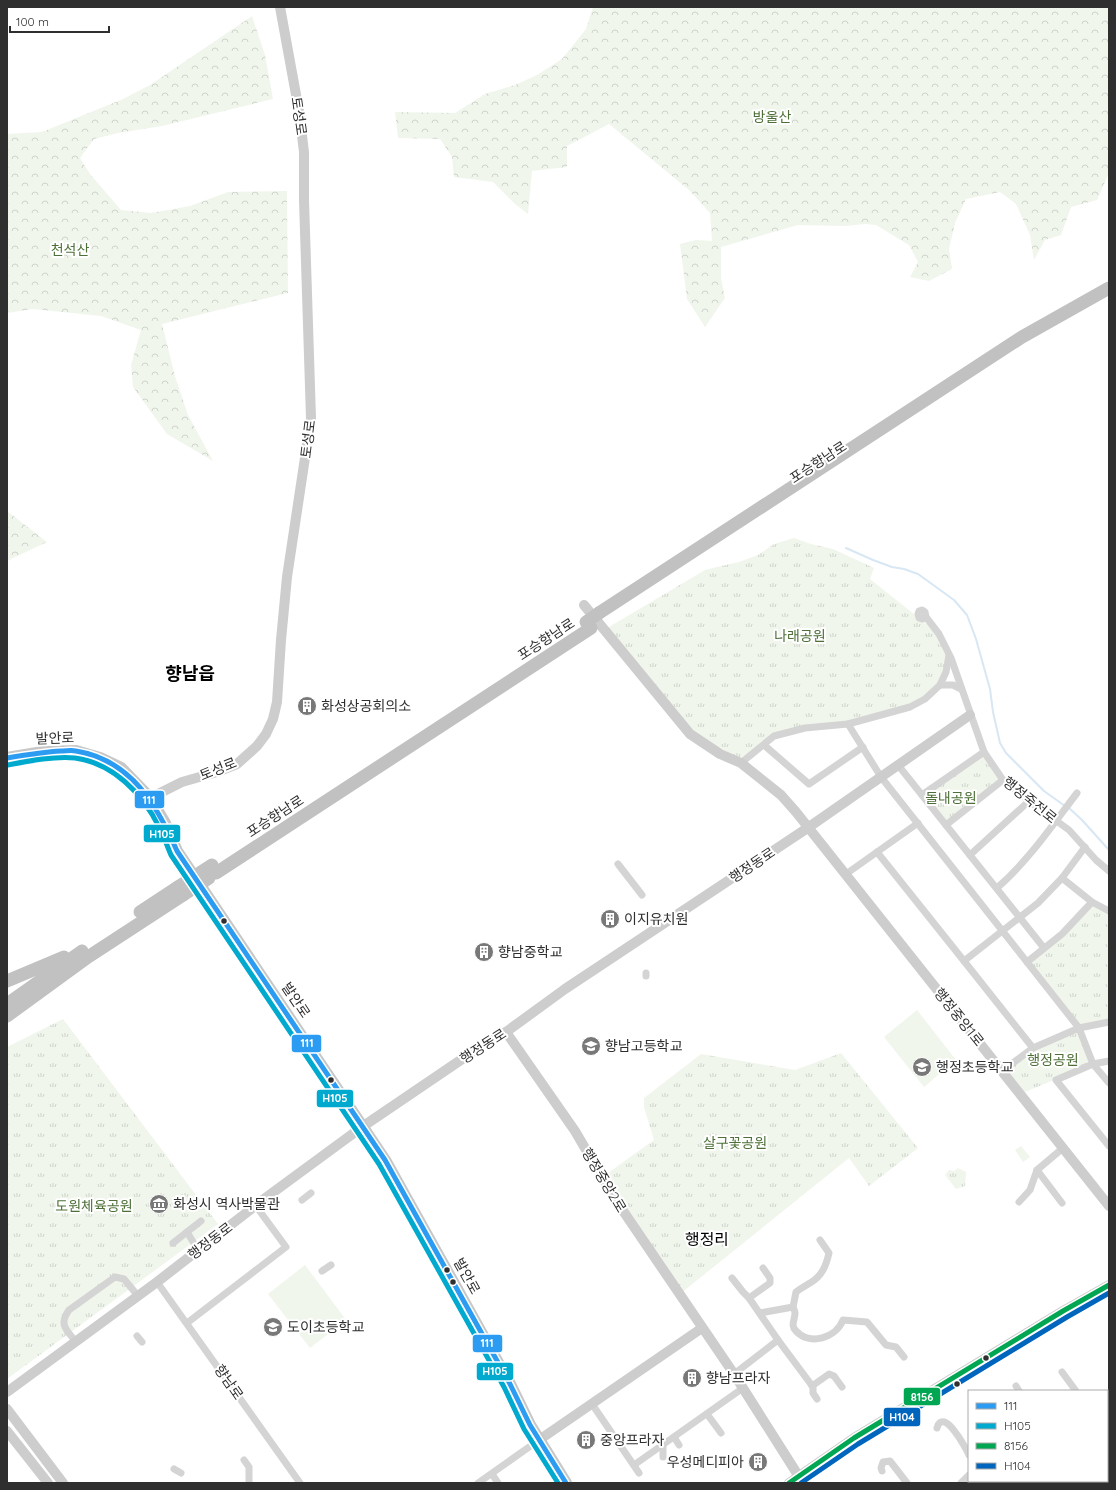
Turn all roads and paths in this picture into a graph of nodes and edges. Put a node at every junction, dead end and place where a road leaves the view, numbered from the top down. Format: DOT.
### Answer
graph roads {
  1 [pos="280,7"];
  2 [pos="1109,288"];
  3 [pos="1109,298"];
  4 [pos="584,605"];
  5 [pos="602,617"];
  6 [pos="926,617"];
  7 [pos="949,654"];
  8 [pos="940,685"];
  9 [pos="961,689"];
  10 [pos="970,715"];
  11 [pos="848,724"];
  12 [pos="764,745"];
  13 [pos="863,747"];
  14 [pos="984,752"];
  15 [pos="7,758"];
  16 [pos="741,763"];
  17 [pos="898,765"];
  18 [pos="881,777"];
  19 [pos="1003,780"];
  20 [pos="1077,793"];
  21 [pos="922,795"];
  22 [pos="150,798"];
  23 [pos="1029,801"];
  24 [pos="1056,821"];
  25 [pos="918,823"];
  26 [pos="946,825"];
  27 [pos="809,827"];
  28 [pos="1085,847"];
  29 [pos="877,852"];
  30 [pos="970,855"];
  31 [pos="618,864"];
  32 [pos="1109,871"];
  33 [pos="846,874"];
  34 [pos="1062,878"];
  35 [pos="997,888"];
  36 [pos="181,891"];
  37 [pos="642,895"];
  38 [pos="1092,902"];
  39 [pos="1109,911"];
  40 [pos="1020,917"];
  41 [pos="1003,931"];
  42 [pos="88,947"];
  43 [pos="1044,948"];
  44 [pos="964,961"];
  45 [pos="1027,962"];
  46 [pos="7,981"];
  47 [pos="7,1004"];
  48 [pos="7,1016"];
  49 [pos="1109,1022"];
  50 [pos="1079,1028"];
  51 [pos="506,1032"];
  52 [pos="1033,1048"];
  53 [pos="1109,1061"];
  54 [pos="1093,1064"];
  55 [pos="1002,1071"];
  56 [pos="1109,1083"];
  57 [pos="362,1127"];
  58 [pos="1109,1146"];
  59 [pos="1063,1148"];
  60 [pos="1037,1170"];
  61 [pos="311,1193"];
  62 [pos="302,1200"];
  63 [pos="1019,1202"];
  64 [pos="1062,1203"];
  65 [pos="256,1206"];
  66 [pos="1109,1206"];
  67 [pos="201,1221"];
  68 [pos="187,1232"];
  69 [pos="820,1240"];
  70 [pos="173,1243"];
  71 [pos="198,1250"];
  72 [pos="331,1265"];
  73 [pos="763,1268"];
  74 [pos="322,1271"];
  75 [pos="732,1278"];
  76 [pos="156,1282"];
  77 [pos="1109,1285"];
  78 [pos="138,1296"];
  79 [pos="749,1298"];
  80 [pos="793,1307"];
  81 [pos="760,1313"];
  82 [pos="187,1323"];
  83 [pos="702,1328"];
  84 [pos="137,1336"];
  85 [pos="778,1340"];
  86 [pos="76,1342"];
  87 [pos="142,1342"];
  88 [pos="904,1357"];
  89 [pos="1062,1372"];
  90 [pos="734,1374"];
  91 [pos="812,1386"];
  92 [pos="842,1387"];
  93 [pos="743,1388"];
  94 [pos="1075,1390"];
  95 [pos="7,1392"];
  96 [pos="817,1399"];
  97 [pos="592,1404"];
  98 [pos="7,1410"];
  99 [pos="710,1414"];
  100 [pos="936,1428"];
  101 [pos="7,1431"];
  102 [pos="721,1433"];
  103 [pos="674,1437"];
  104 [pos="539,1440"];
  105 [pos="663,1444"];
  106 [pos="679,1445"];
  107 [pos="968,1453"];
  108 [pos="662,1457"];
  109 [pos="244,1460"];
  110 [pos="634,1465"];
  111 [pos="882,1471"];
  112 [pos="639,1473"];
  113 [pos="492,1474"];
  114 [pos="968,1475"];
  115 [pos="801,1480"];
  116 [pos="249,1482"];
  117 [pos="48,1483"];
  118 [pos="63,1483"];
  119 [pos="300,1483"];
  120 [pos="478,1483"];
  121 [pos="498,1483"];
  122 [pos="566,1483"];
  123 [pos="789,1483"];
  124 [pos="907,1483"];
  125 [pos="961,1483"];
  1 -- 22 [label="street, 토성로"];
  2 -- 5 [label="highway, 포승향남로"];
  3 -- 5 [label="highway, 포승향남로"];
  4 -- 16 [label="street, 행정중앙1로"];
  5 -- 36 [label="highway, 포승향남로, bridge"];
  6 -- 7 [label="street, 행정죽전로"];
  7 -- 8 [label="street"];
  7 -- 9 [label="street, 행정죽전로"];
  8 -- 9 [label="street"];
  8 -- 11 [label="street"];
  9 -- 10 [label="street, 행정죽전로"];
  10 -- 14 [label="street, 행정죽전로"];
  10 -- 17 [label="street, 행정동로"];
  11 -- 12 [label="street"];
  11 -- 13 [label="street"];
  12 -- 13 [label="street"];
  12 -- 16 [label="street"];
  13 -- 18 [label="street"];
  14 -- 19 [label="street, 행정죽전로"];
  14 -- 21 [label="street"];
  15 -- 22 [label="main road, 발안로"];
  16 -- 27 [label="street, 행정중앙1로"];
  17 -- 18 [label="street, 행정동로"];
  17 -- 21 [label="street"];
  18 -- 25 [label="street"];
  18 -- 27 [label="street, 행정동로"];
  19 -- 23 [label="street, 행정죽전로"];
  19 -- 26 [label="street"];
  20 -- 24 [label="street"];
  21 -- 26 [label="street"];
  22 -- 57 [label="main road, 발안로"];
  23 -- 24 [label="street, 행정죽전로"];
  23 -- 30 [label="street"];
  24 -- 28 [label="street, 행정죽전로"];
  24 -- 35 [label="street"];
  25 -- 29 [label="street"];
  25 -- 41 [label="street"];
  26 -- 30 [label="street"];
  27 -- 33 [label="street, 행정중앙1로"];
  27 -- 51 [label="street, 행정동로"];
  28 -- 32 [label="street, 행정죽전로"];
  28 -- 34 [label="street"];
  29 -- 33 [label="street"];
  29 -- 44 [label="street"];
  30 -- 35 [label="street"];
  31 -- 37 [label="street"];
  33 -- 55 [label="street, 행정중앙1로"];
  34 -- 38 [label="street"];
  34 -- 40 [label="street"];
  35 -- 40 [label="street"];
  36 -- 42 [label="highway, 포승향남로"];
  36 -- 48 [label="highway, 포승향남로"];
  38 -- 39 [label="street"];
  38 -- 43 [label="street"];
  40 -- 41 [label="street"];
  40 -- 43 [label="street"];
  41 -- 44 [label="street"];
  41 -- 45 [label="street"];
  42 -- 46 [label="highway"];
  42 -- 47 [label="highway, 포승향남로"];
  43 -- 45 [label="street"];
  44 -- 52 [label="street"];
  45 -- 50 [label="street"];
  49 -- 50 [label="street"];
  50 -- 52 [label="street"];
  50 -- 54 [label="street"];
  51 -- 57 [label="street, 행정동로"];
  51 -- 83 [label="street, 행정중앙2로"];
  52 -- 55 [label="street"];
  53 -- 54 [label="street"];
  54 -- 56 [label="street"];
  54 -- 58 [label="street"];
  55 -- 59 [label="street, 행정중앙1로"];
  57 -- 65 [label="street, 행정동로"];
  57 -- 104 [label="main road, 발안로"];
  59 -- 60 [label="street"];
  59 -- 66 [label="street, 행정중앙1로"];
  60 -- 63 [label="street"];
  60 -- 64 [label="street"];
  61 -- 62 [label="street"];
  65 -- 71 [label="street, 행정동로"];
  65 -- 82 [label="street"];
  67 -- 68 [label="street"];
  68 -- 70 [label="street"];
  68 -- 71 [label="street"];
  69 -- 80 [label="street"];
  71 -- 76 [label="street, 행정동로"];
  72 -- 74 [label="street"];
  73 -- 79 [label="street"];
  75 -- 79 [label="street"];
  76 -- 78 [label="street, 행정동로"];
  76 -- 82 [label="street, 향남로"];
  77 -- 115 [label="street"];
  78 -- 86 [label="street, 행정동로"];
  78 -- 86 [label="street"];
  79 -- 81 [label="street"];
  80 -- 81 [label="street"];
  80 -- 88 [label="street"];
  81 -- 85 [label="street"];
  82 -- 119 [label="street, 향남로"];
  83 -- 90 [label="street, 행정중앙2로"];
  83 -- 97 [label="street"];
  84 -- 87 [label="street"];
  85 -- 90 [label="street"];
  85 -- 91 [label="street"];
  86 -- 95 [label="street, 행정동로"];
  89 -- 94 [label="street"];
  90 -- 93 [label="street, 행정중앙2로"];
  91 -- 92 [label="street"];
  91 -- 96 [label="street"];
  93 -- 99 [label="street"];
  93 -- 115 [label="street, 행정중앙2로"];
  97 -- 104 [label="street"];
  97 -- 110 [label="street"];
  98 -- 118 [label="street"];
  99 -- 102 [label="street"];
  99 -- 103 [label="street"];
  100 -- 107 [label="street"];
  101 -- 117 [label="street"];
  103 -- 105 [label="street"];
  103 -- 106 [label="street"];
  104 -- 113 [label="street"];
  104 -- 122 [label="main road, 발안로"];
  105 -- 108 [label="street"];
  105 -- 110 [label="street"];
  109 -- 116 [label="street"];
  110 -- 112 [label="street"];
  111 -- 124 [label="street"];
  113 -- 120 [label="street"];
  113 -- 121 [label="street"];
  114 -- 125 [label="street"];
  115 -- 123 [label="street"];
}
